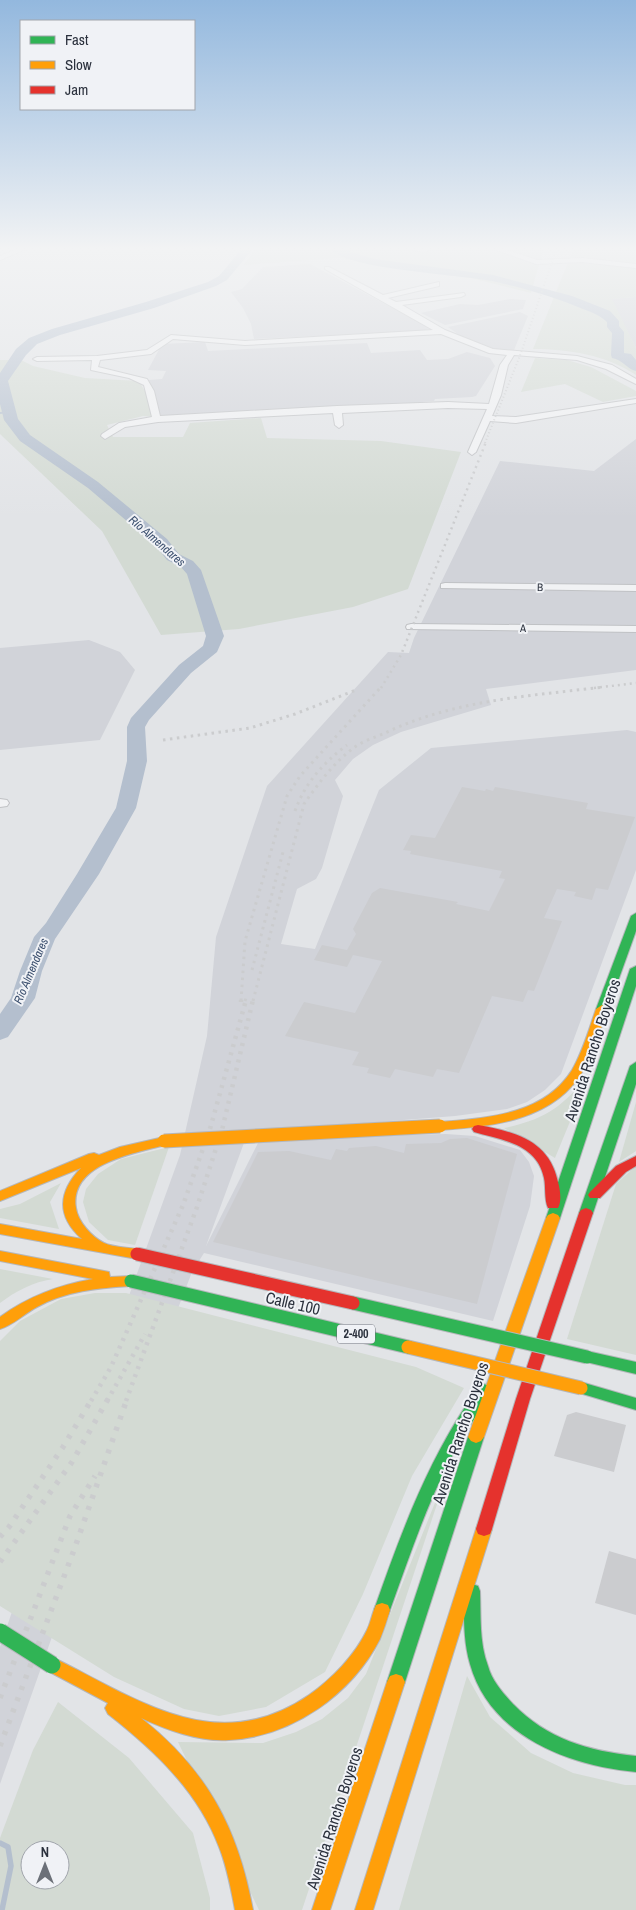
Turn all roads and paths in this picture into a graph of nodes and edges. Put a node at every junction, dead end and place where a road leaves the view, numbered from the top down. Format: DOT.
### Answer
graph roads {
  1 [pos="167,339"];
  2 [pos="197,339"];
  3 [pos="314,339"];
  4 [pos="461,339"];
  5 [pos="512,352"];
  6 [pos="98,358"];
  7 [pos="36,359"];
  8 [pos="636,382"];
  9 [pos="636,401"];
  10 [pos="492,408"];
  11 [pos="337,410"];
  12 [pos="487,418"];
  13 [pos="158,419"];
  14 [pos="339,424"];
  15 [pos="105,436"];
  16 [pos="472,452"];
  17 [pos="445,586"];
  18 [pos="636,588"];
  19 [pos="411,627"];
  20 [pos="636,629"];
  21 [pos="636,916"];
  22 [pos="636,969"];
  23 [pos="636,1066"];
  24 [pos="440,1126"];
  25 [pos="164,1141"];
  26 [pos="636,1160"];
  27 [pos="0,1196"];
  28 [pos="584,1217"];
  29 [pos="0,1229"];
  30 [pos="547,1235"];
  31 [pos="100,1247"];
  32 [pos="0,1256"];
  33 [pos="131,1281"];
  34 [pos="0,1324"];
  35 [pos="587,1357"];
  36 [pos="636,1363"];
  37 [pos="636,1368"];
  38 [pos="497,1374"];
  39 [pos="636,1403"];
  40 [pos="472,1571"];
  41 [pos="0,1632"];
  42 [pos="52,1665"];
  43 [pos="636,1764"];
  44 [pos="244,1910"];
  45 [pos="321,1910"];
  46 [pos="364,1910"];
  1 -- 6 [label="street"];
  2 -- 3 [label="street"];
  4 -- 5 [label="street"];
  5 -- 8 [label="street"];
  5 -- 10 [label="street"];
  6 -- 7 [label="street"];
  6 -- 13 [label="street"];
  9 -- 12 [label="street"];
  10 -- 11 [label="street"];
  10 -- 12 [label="street"];
  11 -- 13 [label="street"];
  11 -- 14 [label="street"];
  12 -- 16 [label="street"];
  13 -- 15 [label="street"];
  17 -- 18 [label="street, B"];
  19 -- 20 [label="street, A"];
  21 -- 24 [label="highway"];
  22 -- 30 [label="highway, Avenida Rancho Boyeros"];
  23 -- 28 [label="highway"];
  24 -- 25 [label="highway, bridge"];
  24 -- 30 [label="highway"];
  25 -- 27 [label="highway"];
  25 -- 31 [label="highway"];
  26 -- 28 [label="highway"];
  28 -- 40 [label="highway"];
  29 -- 31 [label="highway, Calle 100 / 2-400"];
  30 -- 38 [label="highway, Avenida Rancho Boyeros"];
  31 -- 35 [label="highway, Calle 100 / 2-400, bridge"];
  32 -- 33 [label="highway, Calle 100 / 2-400"];
  33 -- 34 [label="highway"];
  33 -- 39 [label="highway, Calle 100 / 2-400, bridge"];
  35 -- 36 [label="highway"];
  35 -- 37 [label="highway, Calle 100 / 2-400"];
  38 -- 42 [label="highway"];
  38 -- 45 [label="highway, Avenida Rancho Boyeros"];
  40 -- 43 [label="highway"];
  40 -- 46 [label="highway"];
  41 -- 42 [label="highway, bridge"];
  42 -- 44 [label="highway"];
}
